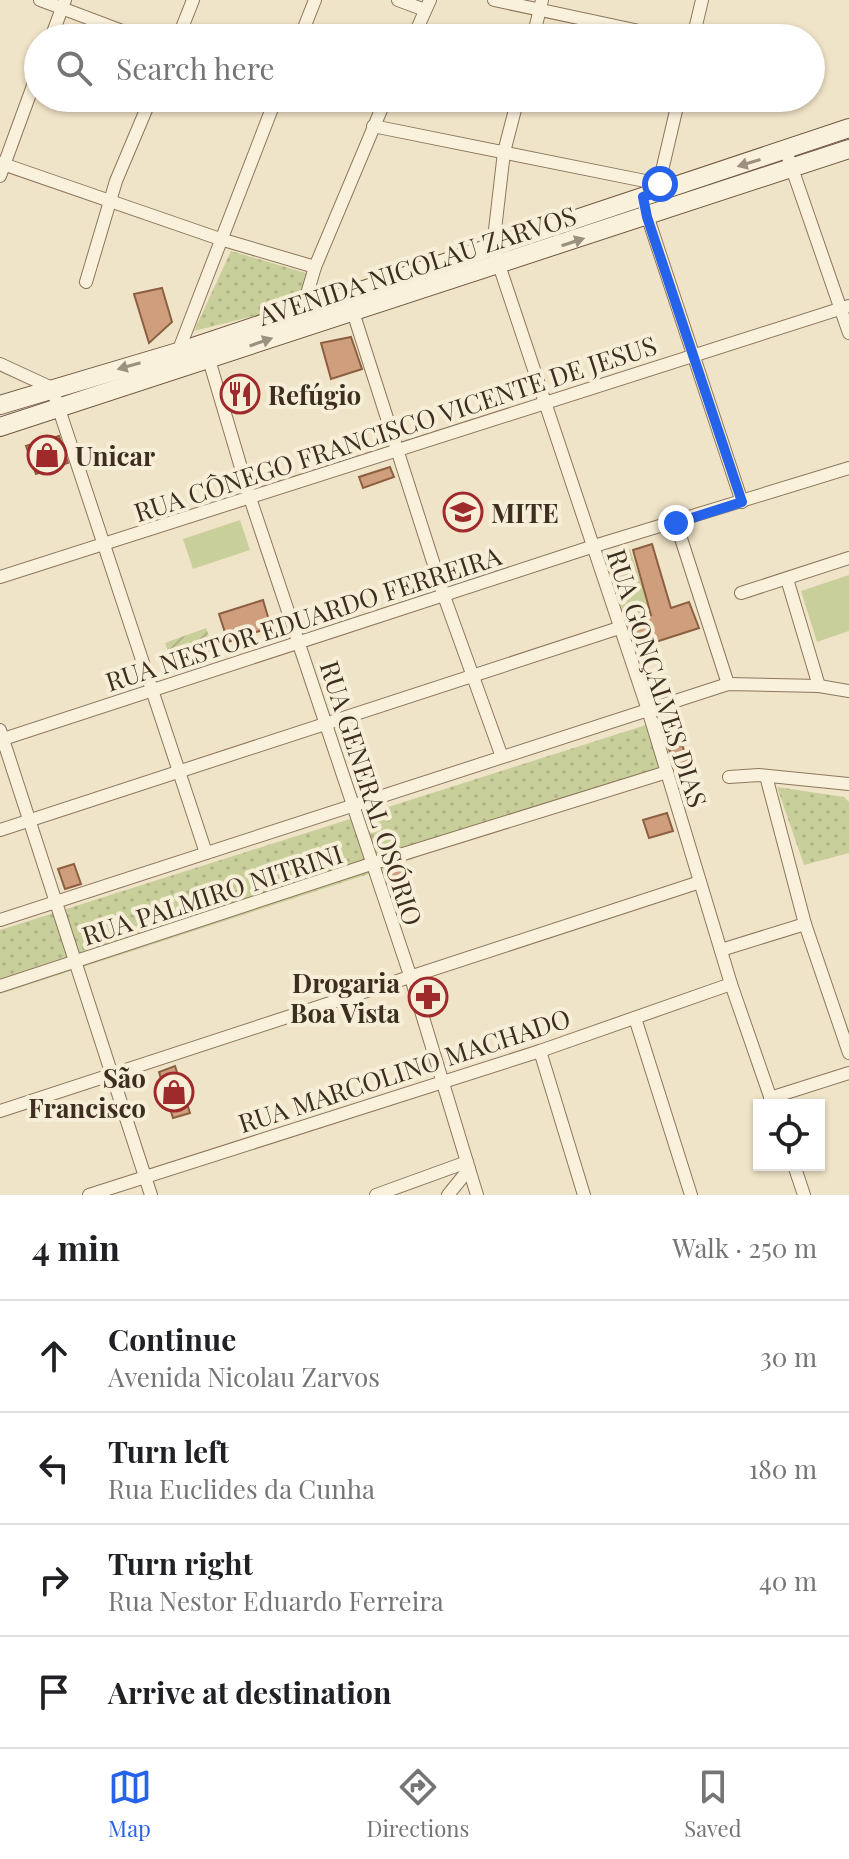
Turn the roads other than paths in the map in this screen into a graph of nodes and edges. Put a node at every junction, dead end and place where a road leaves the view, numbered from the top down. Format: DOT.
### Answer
graph roads {
  1 [pos="40,0"];
  2 [pos="193,0"];
  3 [pos="315,0"];
  4 [pos="398,0"];
  5 [pos="494,0"];
  6 [pos="702,0"];
  7 [pos="63,4"];
  8 [pos="428,5"];
  9 [pos="541,5"];
  10 [pos="56,24"];
  11 [pos="109,24"];
  12 [pos="184,24"];
  13 [pos="306,24"];
  14 [pos="419,24"];
  15 [pos="616,24"];
  16 [pos="696,24"];
  17 [pos="24,108"];
  18 [pos="145,112"];
  19 [pos="270,112"];
  20 [pos="380,112"];
  21 [pos="514,112"];
  22 [pos="675,112"];
  23 [pos="373,126"];
  24 [pos="849,128"];
  25 [pos="849,149"];
  26 [pos="786,151"];
  27 [pos="504,152"];
  28 [pos="1,168"];
  29 [pos="792,170"];
  30 [pos="653,191"];
  31 [pos="110,202"];
  32 [pos="647,217"];
  33 [pos="220,239"];
  34 [pos="493,247"];
  35 [pos="498,266"];
  36 [pos="315,267"];
  37 [pos="86,282"];
  38 [pos="349,304"];
  39 [pos="845,307"];
  40 [pos="302,311"];
  41 [pos="849,333"];
  42 [pos="207,351"];
  43 [pos="178,352"];
  44 [pos="691,355"];
  45 [pos="0,364"];
  46 [pos="20,373"];
  47 [pos="52,388"];
  48 [pos="6,403"];
  49 [pos="544,403"];
  50 [pos="59,408"];
  51 [pos="0,427"];
  52 [pos="397,450"];
  53 [pos="849,468"];
  54 [pos="250,498"];
  55 [pos="742,502"];
  56 [pos="676,523"];
  57 [pos="105,544"];
  58 [pos="591,547"];
  59 [pos="849,558"];
  60 [pos="0,577"];
  61 [pos="787,579"];
  62 [pos="741,593"];
  63 [pos="444,596"];
  64 [pos="619,628"];
  65 [pos="299,643"];
  66 [pos="473,677"];
  67 [pos="728,684"];
  68 [pos="819,686"];
  69 [pos="154,690"];
  70 [pos="849,691"];
  71 [pos="649,713"];
  72 [pos="324,726"];
  73 [pos="1,737"];
  74 [pos="502,757"];
  75 [pos="181,772"];
  76 [pos="667,772"];
  77 [pos="766,776"];
  78 [pos="729,777"];
  79 [pos="849,784"];
  80 [pos="353,807"];
  81 [pos="32,820"];
  82 [pos="0,830"];
  83 [pos="206,853"];
  84 [pos="371,864"];
  85 [pos="700,882"];
  86 [pos="58,903"];
  87 [pos="0,920"];
  88 [pos="805,924"];
  89 [pos="721,950"];
  90 [pos="78,962"];
  91 [pos="411,978"];
  92 [pos="731,984"];
  93 [pos="0,986"];
  94 [pos="635,1018"];
  95 [pos="540,1051"];
  96 [pos="849,1053"];
  97 [pos="849,1073"];
  98 [pos="113,1074"];
  99 [pos="442,1080"];
  100 [pos="770,1099"];
  101 [pos="779,1099"];
  102 [pos="0,1111"];
  103 [pos="468,1165"];
  104 [pos="796,1171"];
  105 [pos="435,1174"];
  106 [pos="146,1175"];
  107 [pos="108,1192"];
  108 [pos="89,1195"];
  109 [pos="151,1195"];
  110 [pos="376,1195"];
  111 [pos="448,1195"];
  112 [pos="477,1195"];
  113 [pos="584,1195"];
  114 [pos="691,1195"];
  115 [pos="804,1195"];
  1 -- 7 [label="street"];
  2 -- 12 [label="street"];
  3 -- 13 [label="street"];
  4 -- 8 [label="street"];
  5 -- 9 [label="street"];
  6 -- 16 [label="street"];
  7 -- 10 [label="street"];
  7 -- 11 [label="street"];
  8 -- 14 [label="street"];
  9 -- 15 [label="street"];
  17 -- 28 [label="street"];
  18 -- 31 [label="street"];
  19 -- 33 [label="street"];
  20 -- 23 [label="street"];
  21 -- 27 [label="street"];
  22 -- 30 [label="street"];
  23 -- 27 [label="street"];
  23 -- 36 [label="street"];
  24 -- 26 [label="main road, AVENIDA NICOLAU ZARVOS"];
  25 -- 29 [label="main road, AVENIDA NICOLAU ZARVOS"];
  26 -- 29 [label="street"];
  26 -- 30 [label="main road, AVENIDA NICOLAU ZARVOS, one-way"];
  27 -- 30 [label="street"];
  27 -- 34 [label="street"];
  28 -- 31 [label="street"];
  29 -- 32 [label="main road, AVENIDA NICOLAU ZARVOS"];
  29 -- 39 [label="street"];
  30 -- 32 [label="street"];
  30 -- 34 [label="main road, AVENIDA NICOLAU ZARVOS"];
  31 -- 33 [label="street"];
  31 -- 37 [label="street"];
  35 -- 32 [label="main road, AVENIDA NICOLAU ZARVOS, one-way"];
  32 -- 44 [label="street"];
  33 -- 36 [label="street"];
  33 -- 43 [label="street"];
  34 -- 35 [label="street, RUA GONÇALVES DIAS"];
  34 -- 38 [label="main road, AVENIDA NICOLAU ZARVOS"];
  35 -- 38 [label="main road, AVENIDA NICOLAU ZARVOS"];
  35 -- 49 [label="street, RUA GONÇALVES DIAS"];
  36 -- 40 [label="street"];
  38 -- 40 [label="main road, AVENIDA NICOLAU ZARVOS"];
  42 -- 38 [label="main road, AVENIDA NICOLAU ZARVOS, one-way"];
  38 -- 52 [label="street"];
  39 -- 41 [label="street"];
  39 -- 44 [label="street, RUA CÔNEGO FRANCISCO VICENTE DE JESUS"];
  40 -- 42 [label="main road, AVENIDA NICOLAU ZARVOS"];
  42 -- 43 [label="main road, AVENIDA NICOLAU ZARVOS"];
  42 -- 50 [label="main road, AVENIDA NICOLAU ZARVOS"];
  42 -- 54 [label="street, RUA GENERAL OSÓRIO"];
  43 -- 47 [label="main road, AVENIDA NICOLAU ZARVOS, one-way"];
  44 -- 49 [label="street, RUA CÔNEGO FRANCISCO VICENTE DE JESUS"];
  44 -- 55 [label="street"];
  45 -- 46 [label="street"];
  46 -- 47 [label="street"];
  46 -- 48 [label="street"];
  47 -- 48 [label="main road, AVENIDA NICOLAU ZARVOS"];
  47 -- 50 [label="street"];
  49 -- 52 [label="street, RUA CÔNEGO FRANCISCO VICENTE DE JESUS"];
  49 -- 58 [label="street, RUA GONÇALVES DIAS"];
  50 -- 51 [label="main road, AVENIDA NICOLAU ZARVOS"];
  50 -- 57 [label="street"];
  52 -- 54 [label="street, RUA CÔNEGO FRANCISCO VICENTE DE JESUS"];
  52 -- 63 [label="street"];
  53 -- 55 [label="street, RUA NESTOR EDUARDO FERREIRA"];
  54 -- 57 [label="street, RUA CÔNEGO FRANCISCO VICENTE DE JESUS"];
  54 -- 65 [label="street, RUA GENERAL OSÓRIO"];
  55 -- 56 [label="street, RUA NESTOR EDUARDO FERREIRA"];
  56 -- 58 [label="street, RUA NESTOR EDUARDO FERREIRA"];
  56 -- 67 [label="street"];
  57 -- 60 [label="street, RUA CÔNEGO FRANCISCO VICENTE DE JESUS"];
  57 -- 69 [label="street"];
  58 -- 63 [label="street, RUA NESTOR EDUARDO FERREIRA"];
  58 -- 64 [label="street, RUA GONÇALVES DIAS"];
  59 -- 61 [label="street"];
  61 -- 62 [label="street"];
  61 -- 68 [label="street"];
  63 -- 65 [label="street, RUA NESTOR EDUARDO FERREIRA"];
  63 -- 66 [label="street"];
  64 -- 66 [label="street"];
  64 -- 71 [label="street, RUA GONÇALVES DIAS"];
  65 -- 69 [label="street, RUA NESTOR EDUARDO FERREIRA"];
  65 -- 72 [label="street, RUA GENERAL OSÓRIO"];
  66 -- 72 [label="street"];
  66 -- 74 [label="street"];
  67 -- 68 [label="street"];
  67 -- 71 [label="street"];
  68 -- 70 [label="street"];
  69 -- 73 [label="street, RUA NESTOR EDUARDO FERREIRA"];
  69 -- 75 [label="street"];
  71 -- 74 [label="street"];
  71 -- 76 [label="street, RUA GONÇALVES DIAS"];
  72 -- 75 [label="street"];
  72 -- 80 [label="street, RUA GENERAL OSÓRIO"];
  73 -- 81 [label="street"];
  74 -- 80 [label="street"];
  75 -- 81 [label="street"];
  75 -- 83 [label="street"];
  76 -- 84 [label="street, RUA PALMIRO NITRINI"];
  76 -- 85 [label="street, RUA GONÇALVES DIAS"];
  77 -- 78 [label="street"];
  77 -- 79 [label="street"];
  77 -- 88 [label="street"];
  80 -- 83 [label="street"];
  80 -- 84 [label="street, RUA GENERAL OSÓRIO"];
  81 -- 82 [label="street"];
  81 -- 86 [label="street"];
  83 -- 86 [label="street"];
  84 -- 90 [label="street, RUA PALMIRO NITRINI"];
  84 -- 91 [label="street, RUA GENERAL OSÓRIO"];
  85 -- 89 [label="street, RUA GONÇALVES DIAS"];
  85 -- 91 [label="street"];
  86 -- 87 [label="street"];
  86 -- 90 [label="street"];
  88 -- 89 [label="street"];
  88 -- 96 [label="street"];
  89 -- 92 [label="street, RUA GONÇALVES DIAS"];
  90 -- 93 [label="street, RUA PALMIRO NITRINI"];
  90 -- 98 [label="street"];
  91 -- 98 [label="street"];
  91 -- 99 [label="street, RUA GENERAL OSÓRIO"];
  92 -- 94 [label="street, RUA MARCOLINO MACHADO"];
  92 -- 100 [label="street, RUA GONÇALVES DIAS"];
  94 -- 95 [label="street, RUA MARCOLINO MACHADO"];
  94 -- 114 [label="street"];
  95 -- 99 [label="street, RUA MARCOLINO MACHADO"];
  95 -- 113 [label="street"];
  97 -- 101 [label="street"];
  98 -- 102 [label="street"];
  98 -- 106 [label="street"];
  99 -- 103 [label="street, RUA GENERAL OSÓRIO"];
  99 -- 106 [label="street, RUA MARCOLINO MACHADO"];
  103 -- 105 [label="street"];
  103 -- 111 [label="street"];
  103 -- 112 [label="street, RUA GENERAL OSÓRIO"];
  104 -- 115 [label="street"];
  105 -- 110 [label="street"];
  105 -- 111 [label="street"];
  106 -- 107 [label="street, RUA MARCOLINO MACHADO"];
  106 -- 109 [label="street"];
  107 -- 108 [label="street, RUA MARCOLINO MACHADO"];
}
